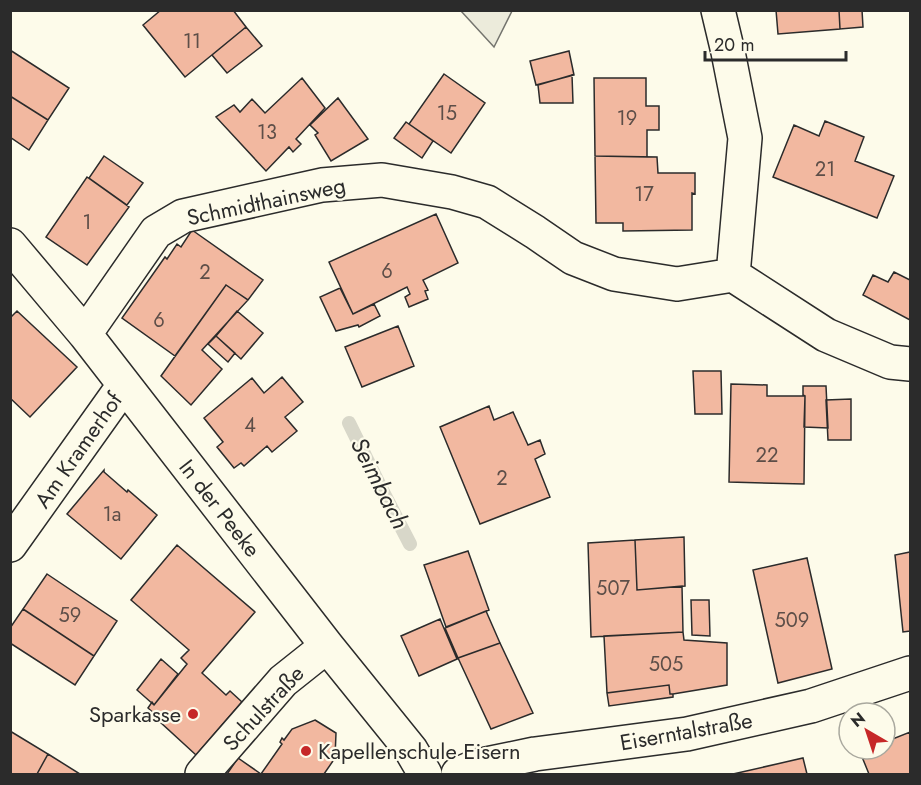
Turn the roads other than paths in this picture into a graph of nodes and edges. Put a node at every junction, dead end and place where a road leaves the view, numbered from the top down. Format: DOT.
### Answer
graph roads {
  1 [pos="718,10"];
  2 [pos="10,245"];
  3 [pos="733,275"];
  4 [pos="85,334"];
  5 [pos="910,364"];
  6 [pos="124,385"];
  7 [pos="10,545"];
  8 [pos="327,646"];
  9 [pos="910,673"];
  10 [pos="537,764"];
  11 [pos="470,772"];
  12 [pos="202,774"];
  13 [pos="425,774"];
  1 -- 3 [label="street"];
  2 -- 4 [label="street, In der Peeke"];
  3 -- 4 [label="street, Schmidthainsweg"];
  3 -- 5 [label="street"];
  4 -- 6 [label="street, In der Peeke"];
  6 -- 7 [label="street, Am Kramerhof"];
  6 -- 8 [label="street, In der Peeke"];
  8 -- 12 [label="street, Schulstraße"];
  8 -- 13 [label="street, In der Peeke"];
  9 -- 10 [label="street, Eiserntalstraße"];
  10 -- 11 [label="street, Eiserntalstraße"];
}
